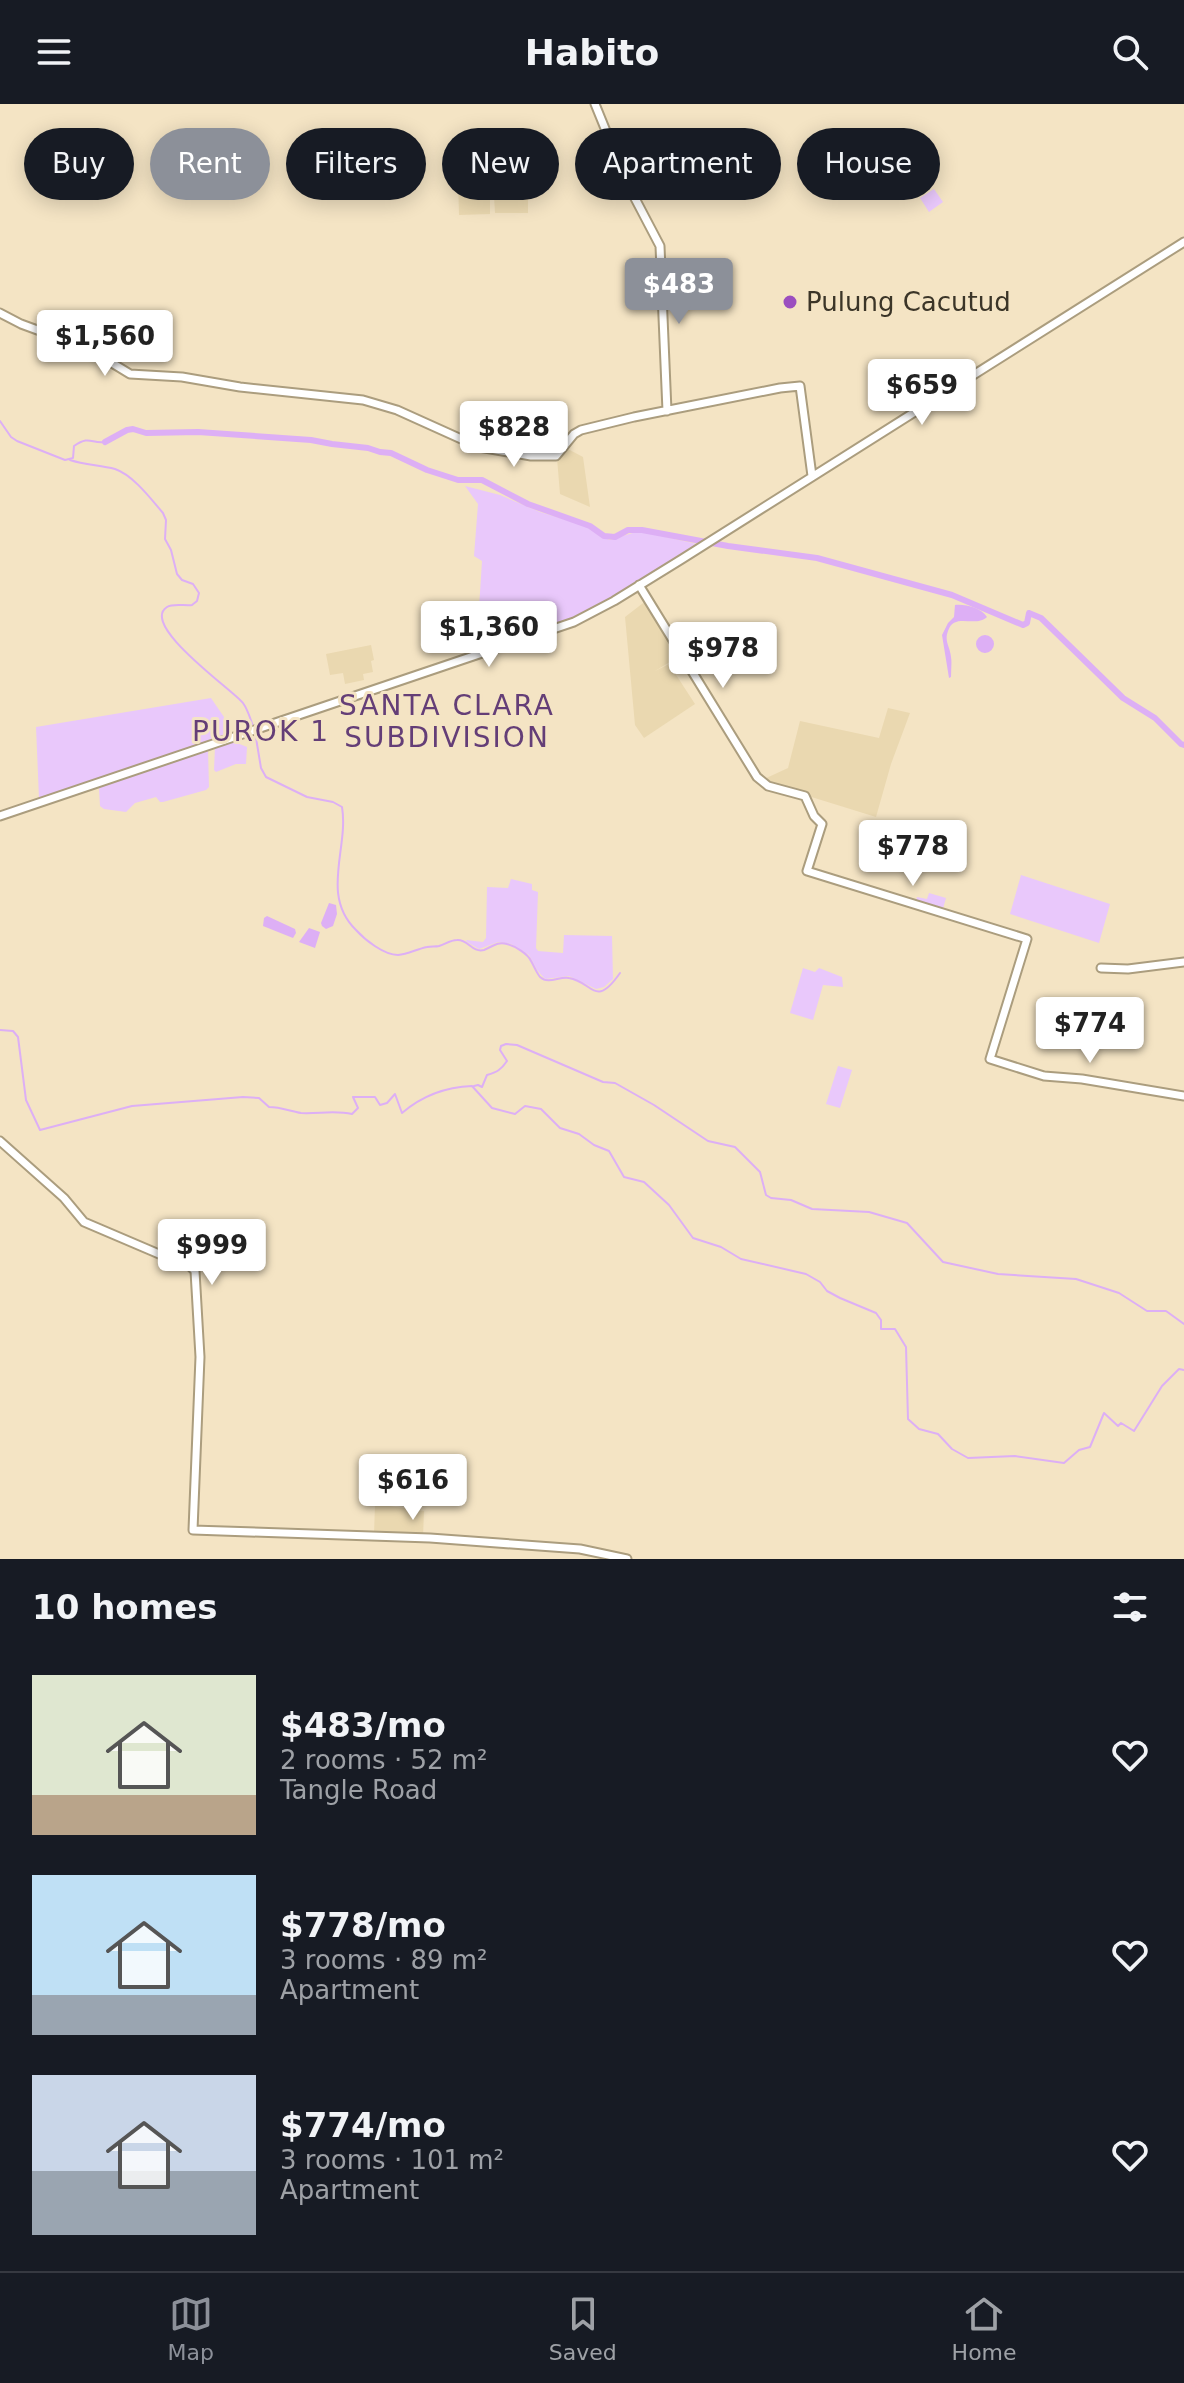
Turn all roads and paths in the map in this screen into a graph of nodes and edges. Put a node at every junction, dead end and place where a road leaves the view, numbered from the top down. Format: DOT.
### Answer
graph roads {
  1 [pos="595,104"];
  2 [pos="1184,242"];
  3 [pos="0,313"];
  4 [pos="667,411"];
  5 [pos="811,476"];
  6 [pos="639,585"];
  7 [pos="0,816"];
  8 [pos="1184,962"];
  9 [pos="1101,968"];
  10 [pos="1184,1096"];
  11 [pos="0,1141"];
  12 [pos="627,1559"];
  1 -- 4 [label="street"];
  2 -- 5 [label="street"];
  3 -- 4 [label="street"];
  4 -- 5 [label="street"];
  5 -- 6 [label="street"];
  6 -- 7 [label="street"];
  6 -- 10 [label="street"];
  8 -- 9 [label="street"];
  11 -- 12 [label="street"];
}
